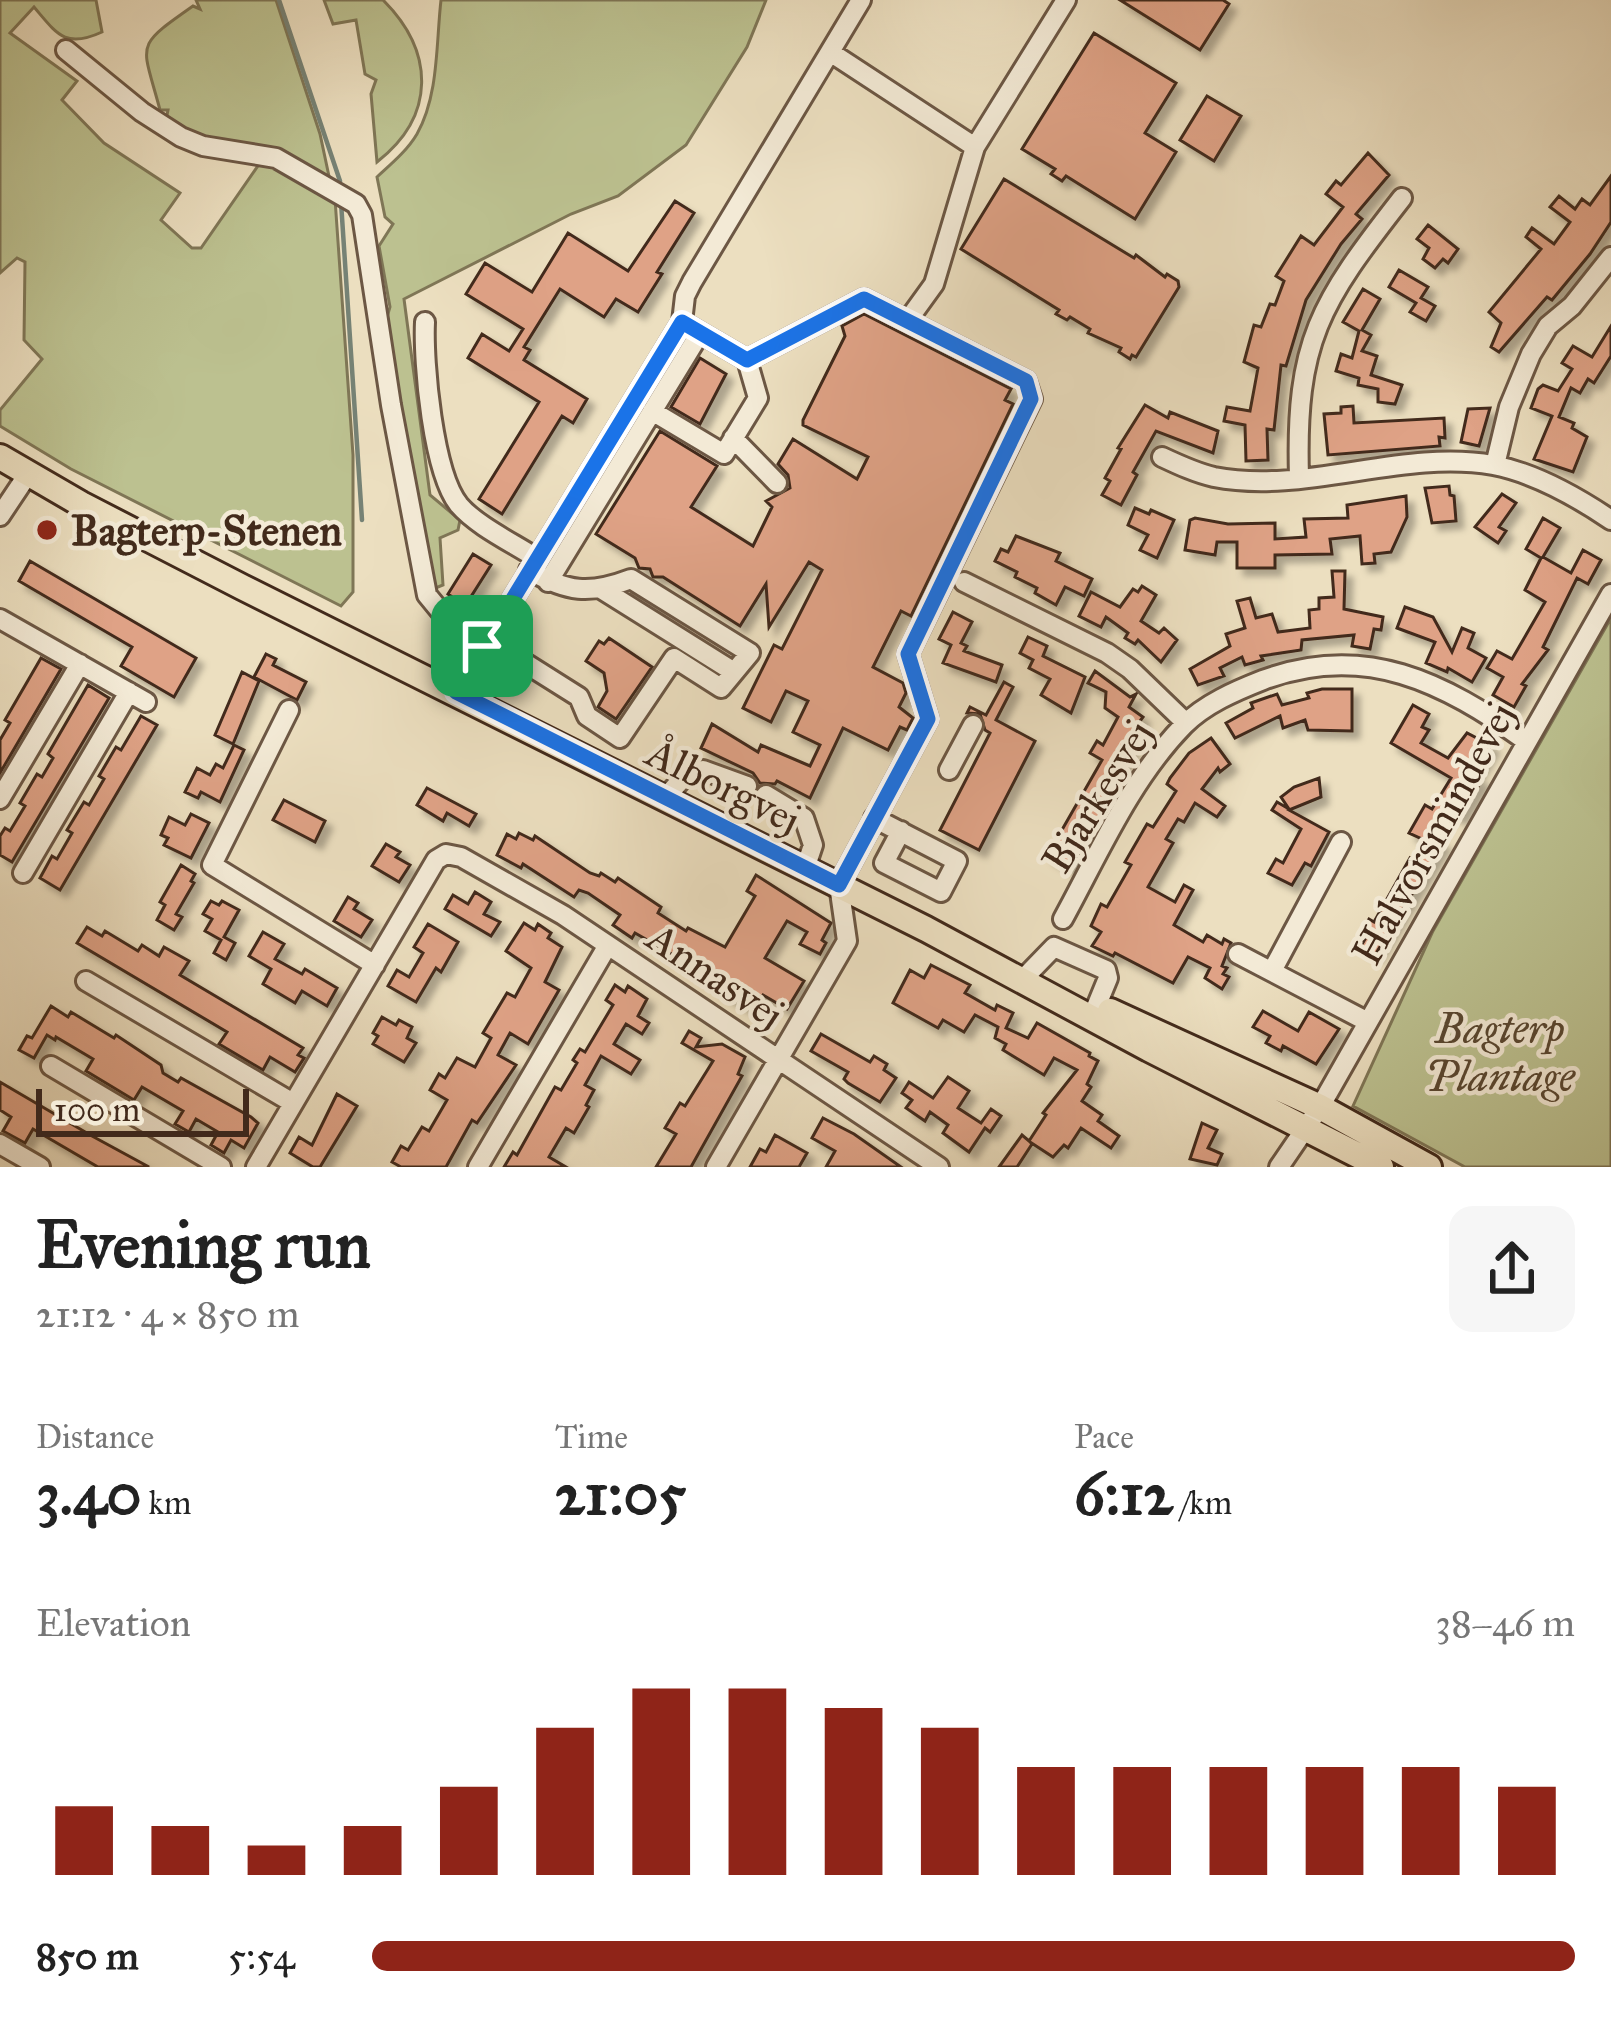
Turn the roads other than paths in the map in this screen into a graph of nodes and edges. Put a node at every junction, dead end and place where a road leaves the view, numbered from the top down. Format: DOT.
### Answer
graph roads {
  1 [pos="861,0"];
  2 [pos="1066,0"];
  3 [pos="66,50"];
  4 [pos="830,52"];
  5 [pos="975,148"];
  6 [pos="1402,198"];
  7 [pos="1611,257"];
  8 [pos="1602,286"];
  9 [pos="908,320"];
  10 [pos="425,322"];
  11 [pos="682,322"];
  12 [pos="700,332"];
  13 [pos="747,360"];
  14 [pos="652,411"];
  15 [pos="733,438"];
  16 [pos="0,457"];
  17 [pos="1162,457"];
  18 [pos="1495,465"];
  19 [pos="28,473"];
  20 [pos="1299,477"];
  21 [pos="777,484"];
  22 [pos="0,516"];
  23 [pos="1611,520"];
  24 [pos="532,564"];
  25 [pos="548,582"];
  26 [pos="964,582"];
  27 [pos="1611,594"];
  28 [pos="0,620"];
  29 [pos="484,643"];
  30 [pos="80,664"];
  31 [pos="456,692"];
  32 [pos="289,710"];
  33 [pos="1186,723"];
  34 [pos="973,725"];
  35 [pos="1526,741"];
  36 [pos="949,770"];
  37 [pos="747,786"];
  38 [pos="766,795"];
  39 [pos="0,799"];
  40 [pos="664,799"];
  41 [pos="874,818"];
  42 [pos="901,832"];
  43 [pos="1340,842"];
  44 [pos="805,868"];
  45 [pos="23,873"];
  46 [pos="839,885"];
  47 [pos="1063,919"];
  48 [pos="608,945"];
  49 [pos="1238,954"];
  50 [pos="375,965"];
  51 [pos="1272,971"];
  52 [pos="1023,979"];
  53 [pos="86,981"];
  54 [pos="1094,1011"];
  55 [pos="1368,1022"];
  56 [pos="778,1060"];
  57 [pos="51,1066"];
  58 [pos="293,1103"];
  59 [pos="1320,1107"];
  60 [pos="1304,1130"];
  61 [pos="0,1144"];
  62 [pos="40,1167"];
  63 [pos="220,1167"];
  64 [pos="256,1167"];
  65 [pos="478,1167"];
  66 [pos="716,1167"];
  67 [pos="939,1167"];
  68 [pos="1279,1167"];
  69 [pos="1381,1167"];
  70 [pos="1429,1167"];
  1 -- 4 [label="street"];
  2 -- 5 [label="street"];
  3 -- 29 [label="street"];
  4 -- 5 [label="street"];
  4 -- 11 [label="street"];
  5 -- 9 [label="street"];
  6 -- 20 [label="street"];
  7 -- 8 [label="street"];
  8 -- 18 [label="street"];
  9 -- 13 [label="street"];
  9 -- 41 [label="street"];
  10 -- 24 [label="street"];
  11 -- 12 [label="street"];
  11 -- 24 [label="street"];
  12 -- 13 [label="street"];
  12 -- 14 [label="street"];
  13 -- 15 [label="street"];
  14 -- 15 [label="street"];
  14 -- 25 [label="street"];
  15 -- 21 [label="street"];
  16 -- 19 [label="main road, Ålborgvej"];
  17 -- 20 [label="street"];
  18 -- 20 [label="street"];
  18 -- 23 [label="street"];
  19 -- 22 [label="street"];
  19 -- 31 [label="main road, Ålborgvej"];
  24 -- 25 [label="street"];
  24 -- 29 [label="street"];
  25 -- 29 [label="street"];
  26 -- 33 [label="street"];
  27 -- 35 [label="street, Halvorsmindevej"];
  28 -- 30 [label="street"];
  29 -- 31 [label="street"];
  30 -- 39 [label="street"];
  30 -- 45 [label="street"];
  31 -- 40 [label="main road, Ålborgvej"];
  32 -- 50 [label="street"];
  33 -- 35 [label="street, Bjarkesvej"];
  33 -- 47 [label="street, Bjarkesvej"];
  34 -- 36 [label="street"];
  35 -- 55 [label="street, Halvorsmindevej"];
  37 -- 40 [label="street"];
  38 -- 44 [label="street"];
  40 -- 44 [label="main road, Ålborgvej"];
  41 -- 42 [label="street"];
  41 -- 46 [label="street"];
  43 -- 51 [label="street"];
  44 -- 46 [label="main road, Ålborgvej"];
  46 -- 52 [label="main road, Ålborgvej"];
  46 -- 56 [label="street"];
  48 -- 50 [label="street, Annasvej"];
  48 -- 56 [label="street, Annasvej"];
  48 -- 65 [label="street"];
  49 -- 51 [label="street"];
  50 -- 58 [label="street"];
  51 -- 55 [label="street"];
  52 -- 54 [label="main road, Ålborgvej"];
  52 -- 54 [label="street"];
  53 -- 58 [label="street"];
  54 -- 59 [label="main road, Ålborgvej"];
  54 -- 60 [label="main road, Ålborgvej"];
  55 -- 59 [label="street, Halvorsmindevej"];
  56 -- 66 [label="street"];
  56 -- 67 [label="street, Annasvej"];
  57 -- 63 [label="street"];
  58 -- 64 [label="street"];
  59 -- 60 [label="street, Halvorsmindevej"];
  59 -- 70 [label="main road, Ålborgvej"];
  60 -- 68 [label="street, Halvorsmindevej"];
  60 -- 69 [label="main road, Ålborgvej"];
  61 -- 62 [label="street"];
}
